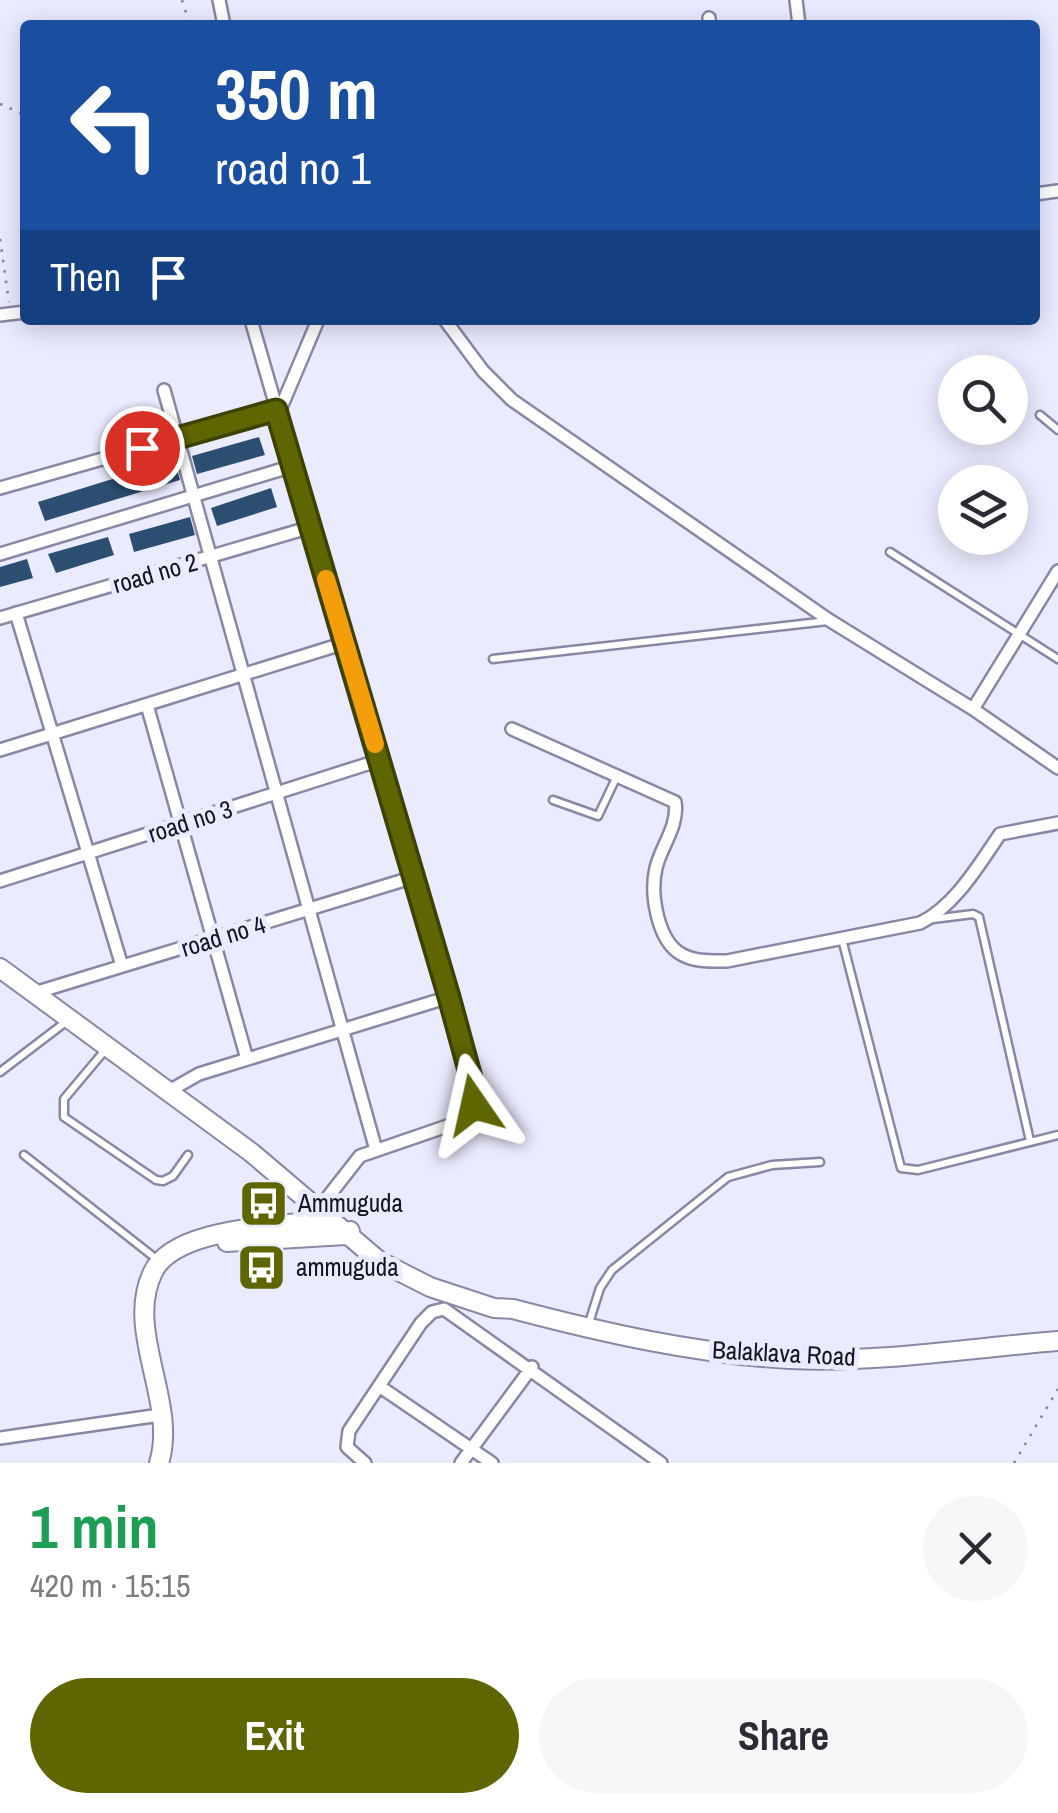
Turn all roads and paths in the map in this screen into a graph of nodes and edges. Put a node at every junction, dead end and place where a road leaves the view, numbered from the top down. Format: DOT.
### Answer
graph roads {
  1 [pos="0,239"];
  2 [pos="5,314"];
  3 [pos="252,325"];
  4 [pos="316,325"];
  5 [pos="449,325"];
  6 [pos="164,390"];
  7 [pos="276,413"];
  8 [pos="1040,415"];
  9 [pos="1058,430"];
  10 [pos="177,438"];
  11 [pos="293,466"];
  12 [pos="0,488"];
  13 [pos="192,496"];
  14 [pos="311,526"];
  15 [pos="890,552"];
  16 [pos="0,554"];
  17 [pos="210,556"];
  18 [pos="1058,572"];
  19 [pos="16,613"];
  20 [pos="0,618"];
  21 [pos="829,620"];
  22 [pos="1019,635"];
  23 [pos="345,643"];
  24 [pos="492,659"];
  25 [pos="1058,659"];
  26 [pos="243,675"];
  27 [pos="147,705"];
  28 [pos="973,709"];
  29 [pos="512,729"];
  30 [pos="52,734"];
  31 [pos="0,750"];
  32 [pos="380,760"];
  33 [pos="1058,768"];
  34 [pos="618,775"];
  35 [pos="276,794"];
  36 [pos="553,800"];
  37 [pos="1058,823"];
  38 [pos="180,824"];
  39 [pos="88,853"];
  40 [pos="414,878"];
  41 [pos="0,881"];
  42 [pos="309,910"];
  43 [pos="927,920"];
  44 [pos="213,939"];
  45 [pos="842,939"];
  46 [pos="122,966"];
  47 [pos="0,968"];
  48 [pos="31,994"];
  49 [pos="449,997"];
  50 [pos="68,1020"];
  51 [pos="342,1030"];
  52 [pos="107,1048"];
  53 [pos="247,1059"];
  54 [pos="0,1072"];
  55 [pos="169,1091"];
  56 [pos="1058,1135"];
  57 [pos="1030,1142"];
  58 [pos="376,1150"];
  59 [pos="24,1155"];
  60 [pos="188,1155"];
  61 [pos="820,1162"];
  62 [pos="329,1212"];
  63 [pos="349,1231"];
  64 [pos="205,1240"];
  65 [pos="160,1261"];
  66 [pos="588,1327"];
  67 [pos="1058,1340"];
  68 [pos="532,1367"];
  69 [pos="380,1386"];
  70 [pos="1058,1388"];
  71 [pos="160,1414"];
  72 [pos="0,1438"];
  73 [pos="471,1448"];
  74 [pos="160,1463"];
  75 [pos="366,1463"];
  76 [pos="461,1463"];
  77 [pos="492,1463"];
  78 [pos="662,1463"];
  79 [pos="1014,1463"];
  1 -- 2 [label="path"];
  3 -- 7 [label="street"];
  4 -- 7 [label="street"];
  5 -- 21 [label="street"];
  6 -- 10 [label="street"];
  7 -- 10 [label="street"];
  7 -- 11 [label="street"];
  8 -- 9 [label="lane"];
  10 -- 12 [label="street"];
  10 -- 13 [label="street"];
  11 -- 13 [label="street"];
  11 -- 14 [label="street"];
  13 -- 16 [label="street"];
  13 -- 17 [label="street"];
  14 -- 17 [label="street, road no 2"];
  14 -- 23 [label="street"];
  15 -- 22 [label="lane"];
  17 -- 19 [label="street, road no 2"];
  17 -- 26 [label="street"];
  18 -- 22 [label="street"];
  19 -- 20 [label="street, road no 2"];
  19 -- 30 [label="street"];
  21 -- 24 [label="lane"];
  21 -- 28 [label="street"];
  22 -- 25 [label="lane"];
  22 -- 28 [label="street"];
  23 -- 26 [label="street"];
  23 -- 32 [label="street"];
  26 -- 27 [label="street"];
  26 -- 35 [label="street"];
  27 -- 30 [label="street"];
  27 -- 38 [label="street"];
  28 -- 33 [label="street"];
  29 -- 34 [label="street"];
  30 -- 31 [label="street"];
  30 -- 39 [label="street"];
  32 -- 35 [label="street, road no 3"];
  32 -- 40 [label="street"];
  34 -- 36 [label="lane"];
  34 -- 45 [label="street"];
  35 -- 38 [label="street, road no 3"];
  35 -- 42 [label="street"];
  37 -- 43 [label="street"];
  38 -- 39 [label="street, road no 3"];
  38 -- 44 [label="street"];
  39 -- 41 [label="street, road no 3"];
  39 -- 46 [label="street"];
  40 -- 42 [label="street, road no 4"];
  40 -- 49 [label="street"];
  42 -- 44 [label="street, road no 4"];
  42 -- 51 [label="street"];
  43 -- 45 [label="street"];
  43 -- 57 [label="lane"];
  44 -- 46 [label="street, road no 4"];
  44 -- 53 [label="street"];
  45 -- 57 [label="lane"];
  46 -- 48 [label="street, road no 4"];
  47 -- 48 [label="main road, Balaklava Road"];
  48 -- 50 [label="main road, Balaklava Road"];
  49 -- 51 [label="street"];
  49 -- 58 [label="street"];
  50 -- 52 [label="main road, Balaklava Road"];
  50 -- 54 [label="lane"];
  51 -- 53 [label="street"];
  51 -- 58 [label="street"];
  52 -- 55 [label="main road, Balaklava Road"];
  52 -- 60 [label="lane"];
  53 -- 55 [label="street"];
  55 -- 62 [label="main road, Balaklava Road"];
  56 -- 57 [label="lane"];
  58 -- 62 [label="street"];
  59 -- 65 [label="lane"];
  61 -- 66 [label="lane"];
  62 -- 63 [label="main road, Balaklava Road"];
  62 -- 64 [label="main road"];
  63 -- 64 [label="main road"];
  63 -- 66 [label="main road, Balaklava Road"];
  64 -- 65 [label="main road"];
  65 -- 71 [label="main road"];
  66 -- 67 [label="main road, Balaklava Road"];
  68 -- 69 [label="street"];
  68 -- 73 [label="street"];
  68 -- 78 [label="street"];
  69 -- 73 [label="street"];
  69 -- 75 [label="street"];
  70 -- 79 [label="path"];
  71 -- 72 [label="street"];
  71 -- 74 [label="main road"];
  73 -- 76 [label="street"];
  73 -- 77 [label="street"];
}
